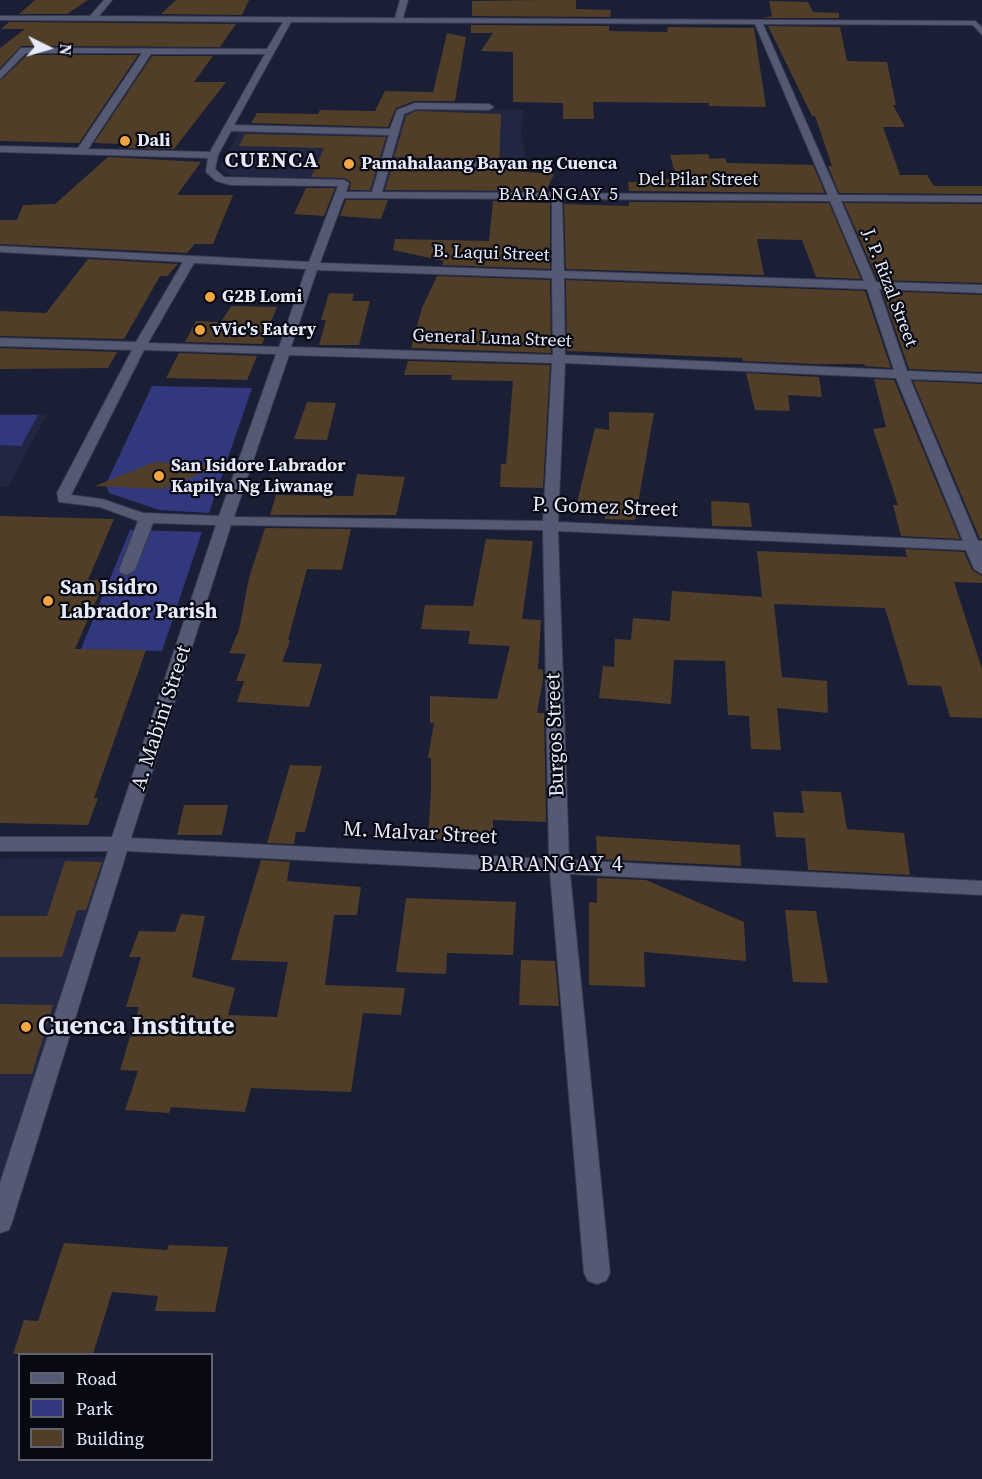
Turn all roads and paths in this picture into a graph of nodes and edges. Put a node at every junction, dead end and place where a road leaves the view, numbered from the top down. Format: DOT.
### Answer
graph roads {
  1 [pos="108,0"];
  2 [pos="404,0"];
  3 [pos="0,18"];
  4 [pos="92,19"];
  5 [pos="288,20"];
  6 [pos="398,21"];
  7 [pos="758,21"];
  8 [pos="982,33"];
  9 [pos="148,51"];
  10 [pos="270,52"];
  11 [pos="0,76"];
  12 [pos="489,107"];
  13 [pos="230,128"];
  14 [pos="394,132"];
  15 [pos="0,149"];
  16 [pos="82,150"];
  17 [pos="213,155"];
  18 [pos="385,162"];
  19 [pos="485,165"];
  20 [pos="343,189"];
  21 [pos="376,195"];
  22 [pos="557,195"];
  23 [pos="833,198"];
  24 [pos="982,199"];
  25 [pos="0,249"];
  26 [pos="191,258"];
  27 [pos="313,266"];
  28 [pos="556,274"];
  29 [pos="872,286"];
  30 [pos="982,290"];
  31 [pos="0,342"];
  32 [pos="140,346"];
  33 [pos="283,351"];
  34 [pos="559,359"];
  35 [pos="902,376"];
  36 [pos="982,378"];
  37 [pos="147,518"];
  38 [pos="225,521"];
  39 [pos="550,526"];
  40 [pos="978,546"];
  41 [pos="127,570"];
  42 [pos="982,570"];
  43 [pos="0,844"];
  44 [pos="121,844"];
  45 [pos="559,865"];
  46 [pos="982,888"];
  47 [pos="0,1222"];
  48 [pos="597,1273"];
  1 -- 4 [label="street"];
  2 -- 6 [label="street"];
  3 -- 4 [label="street"];
  4 -- 5 [label="street"];
  5 -- 6 [label="street"];
  5 -- 10 [label="street"];
  6 -- 7 [label="street"];
  7 -- 8 [label="street"];
  7 -- 23 [label="street, J. P. Rizal Street"];
  9 -- 10 [label="street"];
  9 -- 11 [label="street"];
  9 -- 16 [label="street"];
  10 -- 13 [label="street"];
  12 -- 14 [label="street"];
  13 -- 14 [label="street"];
  13 -- 17 [label="street"];
  14 -- 18 [label="street"];
  15 -- 16 [label="street"];
  16 -- 17 [label="street"];
  17 -- 20 [label="street, Del Pilar Street"];
  18 -- 19 [label="street"];
  18 -- 21 [label="street"];
  20 -- 21 [label="street, Del Pilar Street"];
  20 -- 27 [label="street, A. Mabini Street"];
  21 -- 22 [label="street, Del Pilar Street"];
  22 -- 23 [label="street, Del Pilar Street"];
  22 -- 28 [label="street, Burgos Street"];
  23 -- 24 [label="street, Del Pilar Street"];
  23 -- 29 [label="street, J. P. Rizal Street"];
  25 -- 26 [label="street, B. Laqui Street"];
  26 -- 27 [label="street, B. Laqui Street"];
  26 -- 32 [label="street"];
  27 -- 28 [label="street, B. Laqui Street"];
  27 -- 33 [label="street, A. Mabini Street"];
  28 -- 29 [label="street, B. Laqui Street"];
  28 -- 34 [label="street, Burgos Street"];
  29 -- 30 [label="street, B. Laqui Street"];
  29 -- 35 [label="street, J. P. Rizal Street"];
  31 -- 32 [label="street, General Luna Street"];
  32 -- 33 [label="street, General Luna Street"];
  32 -- 37 [label="street, P. Gomez Street"];
  33 -- 34 [label="street, General Luna Street"];
  33 -- 38 [label="street, A. Mabini Street"];
  34 -- 35 [label="street, General Luna Street"];
  34 -- 39 [label="street, Burgos Street"];
  35 -- 36 [label="street, General Luna Street"];
  35 -- 40 [label="street, J. P. Rizal Street"];
  37 -- 38 [label="street, P. Gomez Street"];
  37 -- 41 [label="street"];
  38 -- 39 [label="street, P. Gomez Street"];
  38 -- 44 [label="street, A. Mabini Street"];
  39 -- 40 [label="street, P. Gomez Street"];
  39 -- 45 [label="street, Burgos Street"];
  40 -- 42 [label="street, J. P. Rizal Street"];
  43 -- 44 [label="street, M. Malvar Street"];
  44 -- 45 [label="street, M. Malvar Street"];
  44 -- 47 [label="street, A. Mabini Street"];
  45 -- 46 [label="street, M. Malvar Street"];
  45 -- 48 [label="street, Burgos Street"];
}
